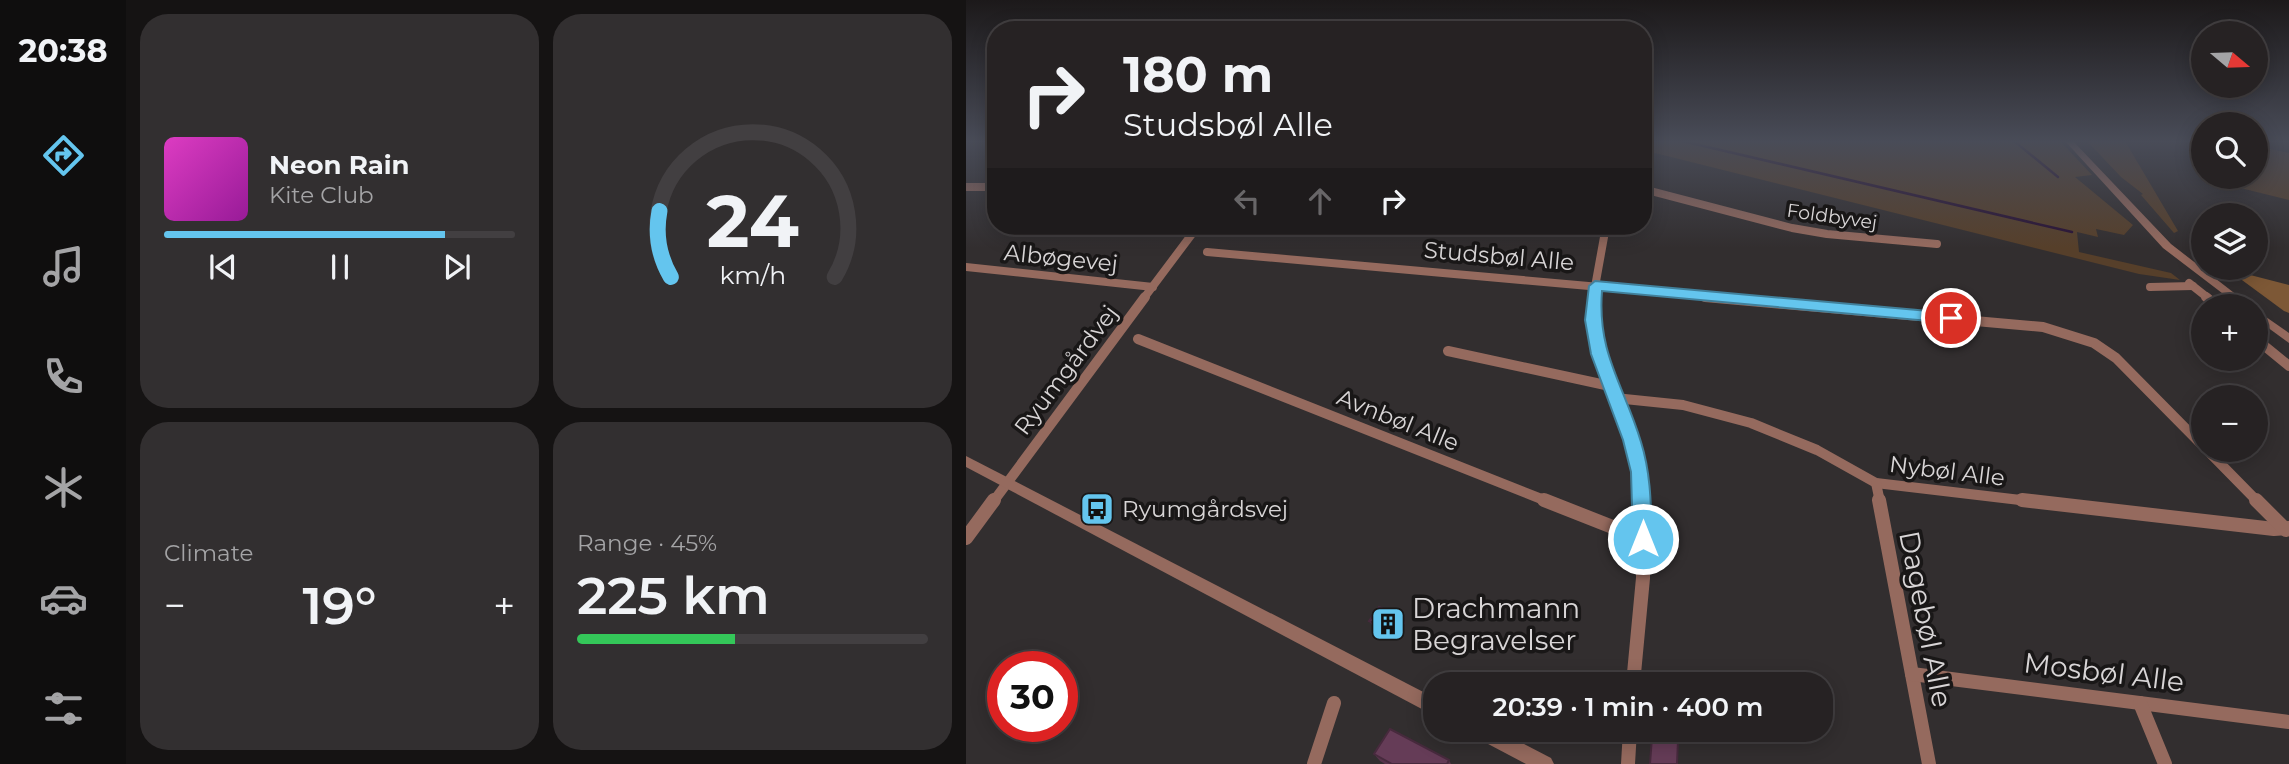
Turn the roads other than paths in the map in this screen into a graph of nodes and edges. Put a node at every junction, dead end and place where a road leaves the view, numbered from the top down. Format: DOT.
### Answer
graph roads {
  1 [pos="2102,177"];
  2 [pos="2111,177"];
  3 [pos="966,187"];
  4 [pos="987,187"];
  5 [pos="1652,191"];
  6 [pos="1191,235"];
  7 [pos="1604,235"];
  8 [pos="1937,244"];
  9 [pos="1207,252"];
  10 [pos="2191,261"];
  11 [pos="2191,263"];
  12 [pos="966,267"];
  13 [pos="2213,280"];
  14 [pos="1595,286"];
  15 [pos="1153,287"];
  16 [pos="2150,287"];
  17 [pos="2202,294"];
  18 [pos="2231,294"];
  19 [pos="2268,322"];
  20 [pos="1138,339"];
  21 [pos="2289,339"];
  22 [pos="2268,349"];
  23 [pos="1448,351"];
  24 [pos="2289,366"];
  25 [pos="1613,392"];
  26 [pos="2191,434"];
  27 [pos="966,461"];
  28 [pos="2219,462"];
  29 [pos="1008,483"];
  30 [pos="1876,483"];
  31 [pos="2287,530"];
  32 [pos="966,538"];
  33 [pos="1643,539"];
  34 [pos="1634,672"];
  35 [pos="1912,674"];
  36 [pos="1423,700"];
  37 [pos="1334,703"];
  38 [pos="2140,703"];
  39 [pos="2289,722"];
  40 [pos="1502,742"];
  41 [pos="1629,742"];
  42 [pos="1314,764"];
  43 [pos="1545,764"];
  44 [pos="1628,764"];
  45 [pos="1929,764"];
  46 [pos="2165,764"];
  1 -- 11 [label="street"];
  2 -- 10 [label="street"];
  3 -- 4 [label="street"];
  5 -- 8 [label="street, Foldbyvej"];
  6 -- 15 [label="street, Ryumgårdvej"];
  7 -- 14 [label="street"];
  9 -- 14 [label="street, Studsbøl Alle"];
  12 -- 15 [label="street, Albøgevej"];
  13 -- 18 [label="street"];
  14 -- 25 [label="street"];
  14 -- 26 [label="street, Studsbøl Alle"];
  15 -- 29 [label="street, Ryumgårdvej"];
  16 -- 17 [label="street"];
  19 -- 21 [label="street"];
  20 -- 33 [label="street, Avnbøl Alle"];
  22 -- 24 [label="street"];
  23 -- 25 [label="street, Nybøl Alle"];
  25 -- 30 [label="street, Nybøl Alle"];
  25 -- 33 [label="street"];
  27 -- 29 [label="street"];
  28 -- 31 [label="street, Studsbøl Alle"];
  29 -- 32 [label="street, Ryumgårdvej"];
  29 -- 36 [label="street"];
  30 -- 31 [label="street, Nybøl Alle"];
  30 -- 35 [label="street, Dagebøl Alle"];
  33 -- 34 [label="street"];
  35 -- 38 [label="street, Mosbøl Alle"];
  35 -- 45 [label="street, Dagebøl Alle"];
  37 -- 42 [label="street"];
  38 -- 39 [label="street, Mosbøl Alle"];
  38 -- 46 [label="street"];
  40 -- 43 [label="street"];
  41 -- 44 [label="street"];
}
